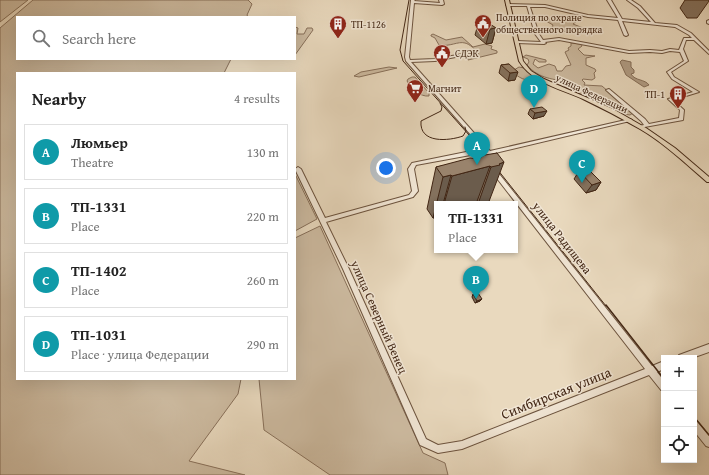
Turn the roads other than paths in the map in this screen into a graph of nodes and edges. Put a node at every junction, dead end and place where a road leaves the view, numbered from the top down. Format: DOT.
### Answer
graph roads {
  1 [pos="441,0"];
  2 [pos="507,0"];
  3 [pos="609,0"];
  4 [pos="629,0"];
  5 [pos="413,1"];
  6 [pos="543,1"];
  7 [pos="508,5"];
  8 [pos="528,6"];
  9 [pos="545,6"];
  10 [pos="620,20"];
  11 [pos="654,23"];
  12 [pos="626,35"];
  13 [pos="695,39"];
  14 [pos="542,41"];
  15 [pos="517,42"];
  16 [pos="681,52"];
  17 [pos="474,53"];
  18 [pos="709,53"];
  19 [pos="408,61"];
  20 [pos="608,90"];
  21 [pos="630,120"];
  22 [pos="644,126"];
  23 [pos="489,153"];
  24 [pos="298,169"];
  25 [pos="709,180"];
  26 [pos="517,201"];
  27 [pos="518,202"];
  28 [pos="323,221"];
  29 [pos="709,348"];
  30 [pos="690,355"];
  31 [pos="661,366"];
  32 [pos="650,370"];
  33 [pos="661,383"];
  34 [pos="696,427"];
  35 [pos="709,443"];
  36 [pos="458,446"];
  1 -- 5 [label="street"];
  2 -- 7 [label="main road, улица Федерации"];
  3 -- 10 [label="street"];
  4 -- 11 [label="street"];
  5 -- 19 [label="street"];
  6 -- 9 [label="street"];
  7 -- 8 [label="street"];
  7 -- 15 [label="main road, улица Федерации"];
  8 -- 9 [label="street"];
  8 -- 14 [label="street"];
  9 -- 10 [label="street"];
  10 -- 11 [label="street"];
  10 -- 12 [label="street"];
  11 -- 13 [label="street"];
  13 -- 16 [label="street"];
  13 -- 18 [label="street"];
  14 -- 15 [label="street"];
  14 -- 16 [label="street"];
  15 -- 21 [label="main road, улица Федерации"];
  16 -- 22 [label="street"];
  17 -- 19 [label="street"];
  19 -- 23 [label="street, улица Радищева"];
  20 -- 22 [label="street"];
  21 -- 22 [label="main road, улица Федерации"];
  21 -- 23 [label="street"];
  22 -- 25 [label="main road, улица Федерации"];
  23 -- 26 [label="street, улица Радищева"];
  23 -- 28 [label="street"];
  24 -- 28 [label="street, улица Северный Венец"];
  27 -- 32 [label="street, улица Радищева"];
  28 -- 36 [label="street, улица Северный Венец"];
  29 -- 30 [label="street"];
  31 -- 32 [label="street, Симбирская улица"];
  32 -- 33 [label="street, улица Радищева"];
  32 -- 36 [label="street, Симбирская улица"];
  34 -- 35 [label="street"];
}
